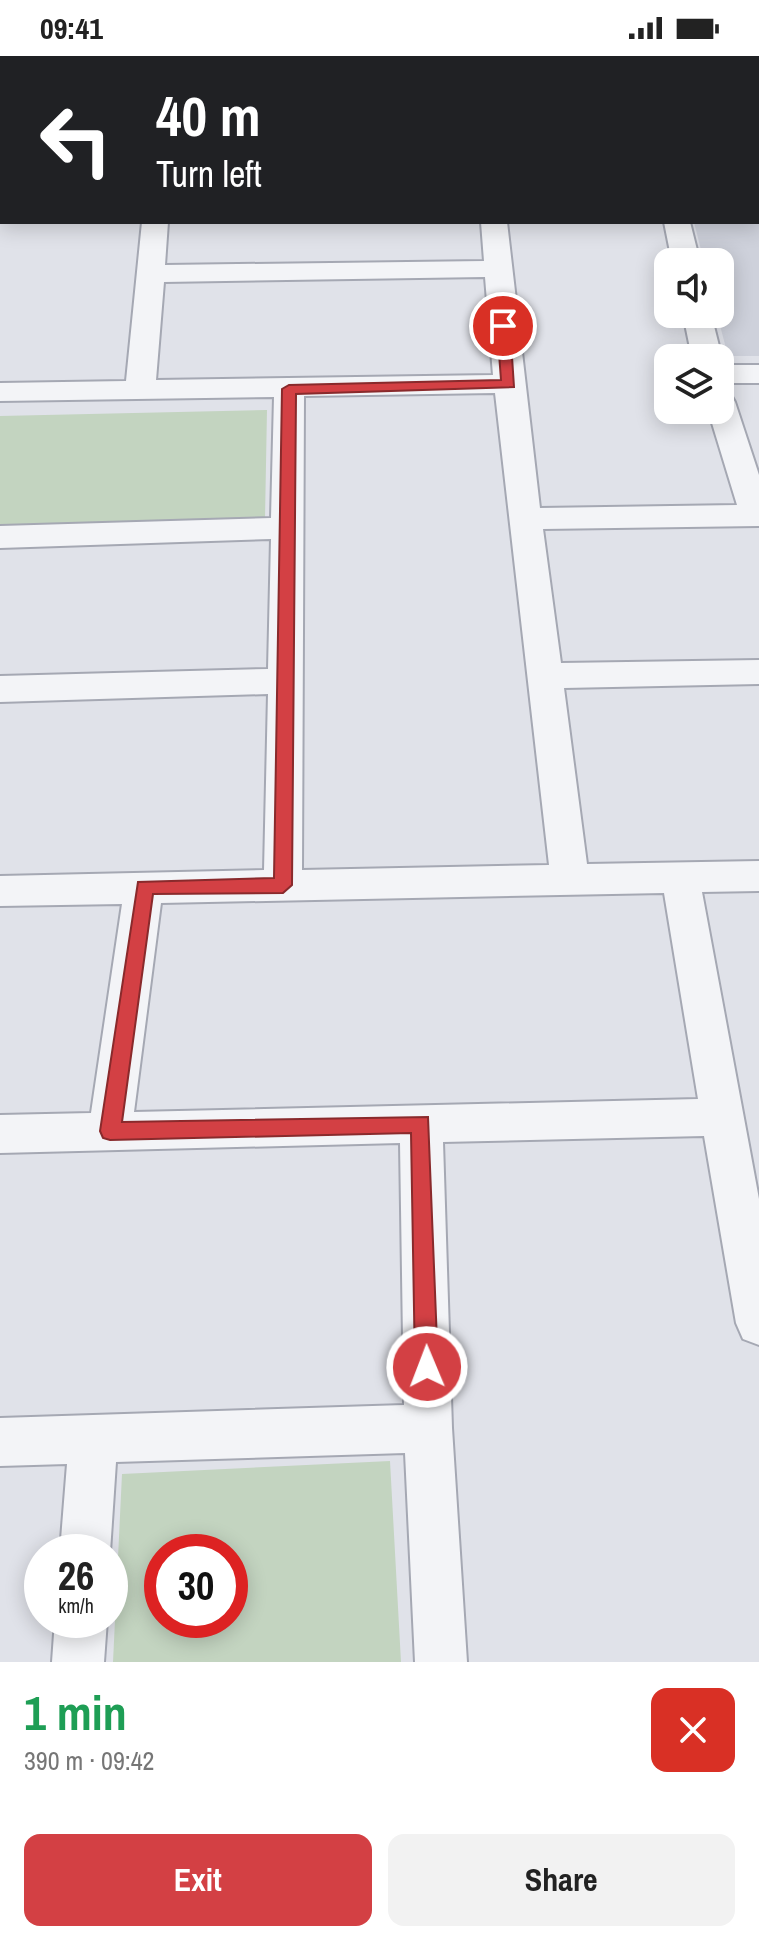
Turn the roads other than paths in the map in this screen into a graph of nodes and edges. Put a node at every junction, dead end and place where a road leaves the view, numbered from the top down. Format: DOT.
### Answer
graph roads {
  1 [pos="92,56"];
  2 [pos="115,56"];
  3 [pos="155,224"];
  4 [pos="494,224"];
  5 [pos="677,224"];
  6 [pos="683,248"];
  7 [pos="498,269"];
  8 [pos="150,274"];
  9 [pos="734,374"];
  10 [pos="759,374"];
  11 [pos="509,384"];
  12 [pos="289,389"];
  13 [pos="140,390"];
  14 [pos="0,392"];
  15 [pos="727,424"];
  16 [pos="757,515"];
  17 [pos="525,519"];
  18 [pos="287,528"];
  19 [pos="0,537"];
  20 [pos="759,672"];
  21 [pos="545,676"];
  22 [pos="285,681"];
  23 [pos="0,689"];
  24 [pos="759,876"];
  25 [pos="680,877"];
  26 [pos="570,879"];
  27 [pos="283,885"];
  28 [pos="144,887"];
  29 [pos="0,891"];
  30 [pos="722,1117"];
  31 [pos="421,1124"];
  32 [pos="110,1131"];
  33 [pos="0,1134"];
  34 [pos="759,1323"];
  35 [pos="428,1428"];
  36 [pos="93,1440"];
  37 [pos="0,1442"];
  38 [pos="86,1534"];
  39 [pos="80,1638"];
  40 [pos="78,1662"];
  41 [pos="441,1662"];
  1 -- 2 [label="street"];
  3 -- 8 [label="street"];
  4 -- 7 [label="street"];
  5 -- 6 [label="street"];
  7 -- 8 [label="street"];
  7 -- 11 [label="street"];
  8 -- 13 [label="street"];
  9 -- 10 [label="street"];
  11 -- 12 [label="street"];
  11 -- 17 [label="street"];
  12 -- 13 [label="street"];
  12 -- 18 [label="street"];
  13 -- 14 [label="street"];
  15 -- 16 [label="street"];
  16 -- 17 [label="street"];
  17 -- 21 [label="street"];
  18 -- 19 [label="street"];
  18 -- 22 [label="street"];
  20 -- 21 [label="street"];
  21 -- 26 [label="street"];
  22 -- 23 [label="street"];
  22 -- 27 [label="street"];
  24 -- 25 [label="street"];
  25 -- 26 [label="street"];
  25 -- 30 [label="street"];
  26 -- 27 [label="street"];
  27 -- 28 [label="street"];
  28 -- 29 [label="street"];
  28 -- 32 [label="street"];
  30 -- 31 [label="street"];
  30 -- 34 [label="street"];
  31 -- 32 [label="street"];
  31 -- 35 [label="street"];
  32 -- 33 [label="street"];
  35 -- 36 [label="street"];
  35 -- 41 [label="street"];
  36 -- 37 [label="street"];
  36 -- 38 [label="street"];
  39 -- 40 [label="street"];
}
